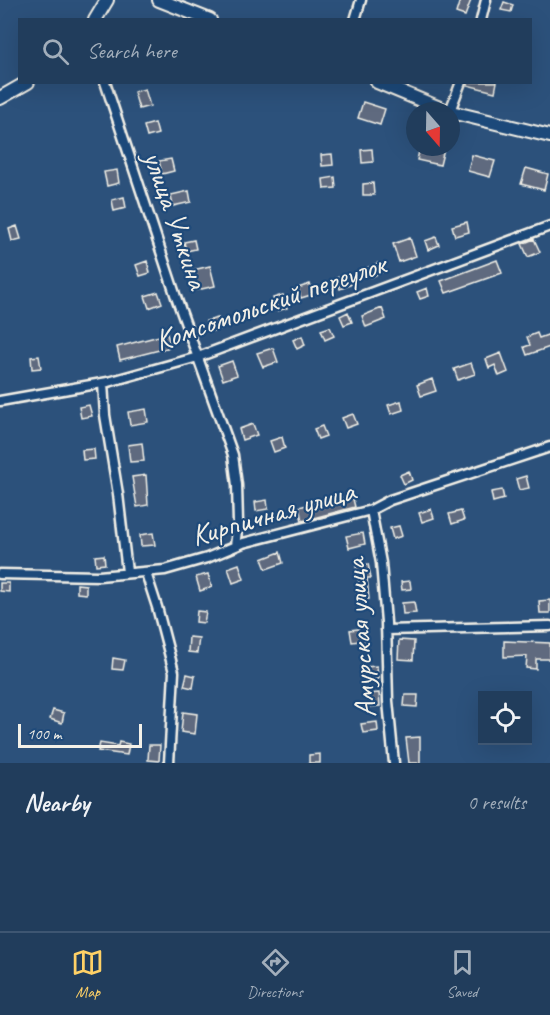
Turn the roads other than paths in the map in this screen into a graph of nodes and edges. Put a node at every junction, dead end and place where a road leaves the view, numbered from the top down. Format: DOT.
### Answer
graph roads {
  1 [pos="107,0"];
  2 [pos="159,0"];
  3 [pos="361,0"];
  4 [pos="486,0"];
  5 [pos="96,18"];
  6 [pos="205,18"];
  7 [pos="356,18"];
  8 [pos="482,18"];
  9 [pos="24,84"];
  10 [pos="106,84"];
  11 [pos="382,84"];
  12 [pos="460,84"];
  13 [pos="0,98"];
  14 [pos="427,102"];
  15 [pos="453,102"];
  16 [pos="460,114"];
  17 [pos="550,136"];
  18 [pos="550,226"];
  19 [pos="198,357"];
  20 [pos="103,382"];
  21 [pos="0,400"];
  22 [pos="550,447"];
  23 [pos="371,510"];
  24 [pos="235,546"];
  25 [pos="127,572"];
  26 [pos="146,573"];
  27 [pos="0,574"];
  28 [pos="550,626"];
  29 [pos="386,630"];
  30 [pos="169,763"];
  31 [pos="394,763"];
  1 -- 5 [label="main road"];
  2 -- 6 [label="main road"];
  3 -- 7 [label="street"];
  4 -- 8 [label="street"];
  9 -- 13 [label="main road"];
  10 -- 19 [label="street, улица Уткина"];
  11 -- 14 [label="main road"];
  12 -- 15 [label="street"];
  16 -- 17 [label="main road"];
  18 -- 19 [label="street, Комсомольский переулок"];
  19 -- 20 [label="street, Комсомольский переулок"];
  19 -- 24 [label="street, улица Уткина"];
  20 -- 21 [label="street, Комсомольский переулок"];
  20 -- 25 [label="street"];
  22 -- 23 [label="street, Кирпичная улица"];
  23 -- 24 [label="street, Кирпичная улица"];
  23 -- 29 [label="street, Амурская улица"];
  24 -- 26 [label="street, Кирпичная улица"];
  25 -- 26 [label="street, Кирпичная улица"];
  25 -- 27 [label="street, Кирпичная улица"];
  26 -- 30 [label="street"];
  28 -- 29 [label="street"];
  29 -- 31 [label="street, Амурская улица"];
}
